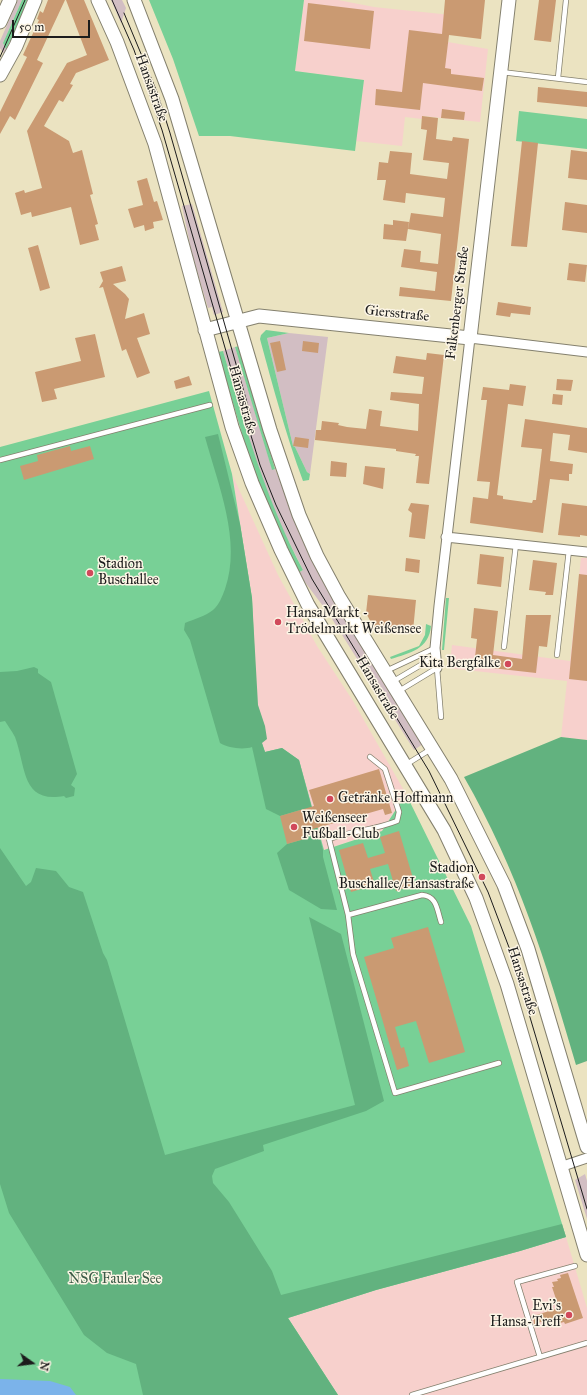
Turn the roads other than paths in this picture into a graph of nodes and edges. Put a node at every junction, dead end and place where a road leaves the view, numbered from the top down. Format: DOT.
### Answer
graph roads {
  1 [pos="10,0"];
  2 [pos="35,0"];
  3 [pos="98,0"];
  4 [pos="134,0"];
  5 [pos="509,0"];
  6 [pos="566,0"];
  7 [pos="0,22"];
  8 [pos="501,72"];
  9 [pos="0,75"];
  10 [pos="558,78"];
  11 [pos="587,82"];
  12 [pos="238,321"];
  13 [pos="205,330"];
  14 [pos="470,338"];
  15 [pos="587,352"];
  16 [pos="210,405"];
  17 [pos="0,460"];
  18 [pos="446,537"];
  19 [pos="516,544"];
  20 [pos="569,550"];
  21 [pos="587,552"];
  22 [pos="504,647"];
  23 [pos="435,652"];
  24 [pos="557,655"];
  25 [pos="437,668"];
  26 [pos="391,682"];
  27 [pos="441,717"];
  28 [pos="432,748"];
  29 [pos="370,757"];
  30 [pos="406,765"];
  31 [pos="348,915"];
  32 [pos="441,922"];
  33 [pos="499,1063"];
  34 [pos="587,1147"];
  35 [pos="587,1158"];
  36 [pos="560,1167"];
  37 [pos="587,1255"];
  38 [pos="576,1266"];
  39 [pos="587,1343"];
  40 [pos="540,1358"];
  41 [pos="412,1395"];
  1 -- 7 [label="main road"];
  2 -- 9 [label="main road"];
  3 -- 13 [label="main road, Hansastraße"];
  4 -- 12 [label="main road, Hansastraße"];
  5 -- 8 [label="main road, Falkenberger Straße"];
  6 -- 10 [label="lane"];
  8 -- 10 [label="lane"];
  8 -- 14 [label="main road, Falkenberger Straße"];
  10 -- 11 [label="lane"];
  12 -- 13 [label="main road, Giersstraße"];
  12 -- 14 [label="main road, Giersstraße"];
  12 -- 26 [label="main road, Hansastraße"];
  13 -- 30 [label="main road, Hansastraße"];
  14 -- 15 [label="street, Giersstraße"];
  14 -- 18 [label="street, Falkenberger Straße"];
  16 -- 17 [label="lane"];
  18 -- 19 [label="street"];
  18 -- 23 [label="street, Falkenberger Straße"];
  19 -- 20 [label="street"];
  19 -- 22 [label="lane"];
  20 -- 21 [label="street"];
  20 -- 24 [label="lane"];
  23 -- 25 [label="street, Falkenberger Straße"];
  23 -- 26 [label="lane"];
  23 -- 26 [label="lane"];
  25 -- 26 [label="lane"];
  25 -- 27 [label="lane"];
  26 -- 28 [label="main road, Hansastraße"];
  28 -- 30 [label="lane"];
  28 -- 34 [label="main road, Hansastraße"];
  29 -- 31 [label="lane"];
  30 -- 36 [label="main road, Hansastraße"];
  31 -- 32 [label="lane"];
  31 -- 33 [label="lane"];
  35 -- 36 [label="street"];
  36 -- 37 [label="main road, Hansastraße"];
  38 -- 40 [label="lane"];
  39 -- 40 [label="lane"];
  40 -- 41 [label="lane"];
}
